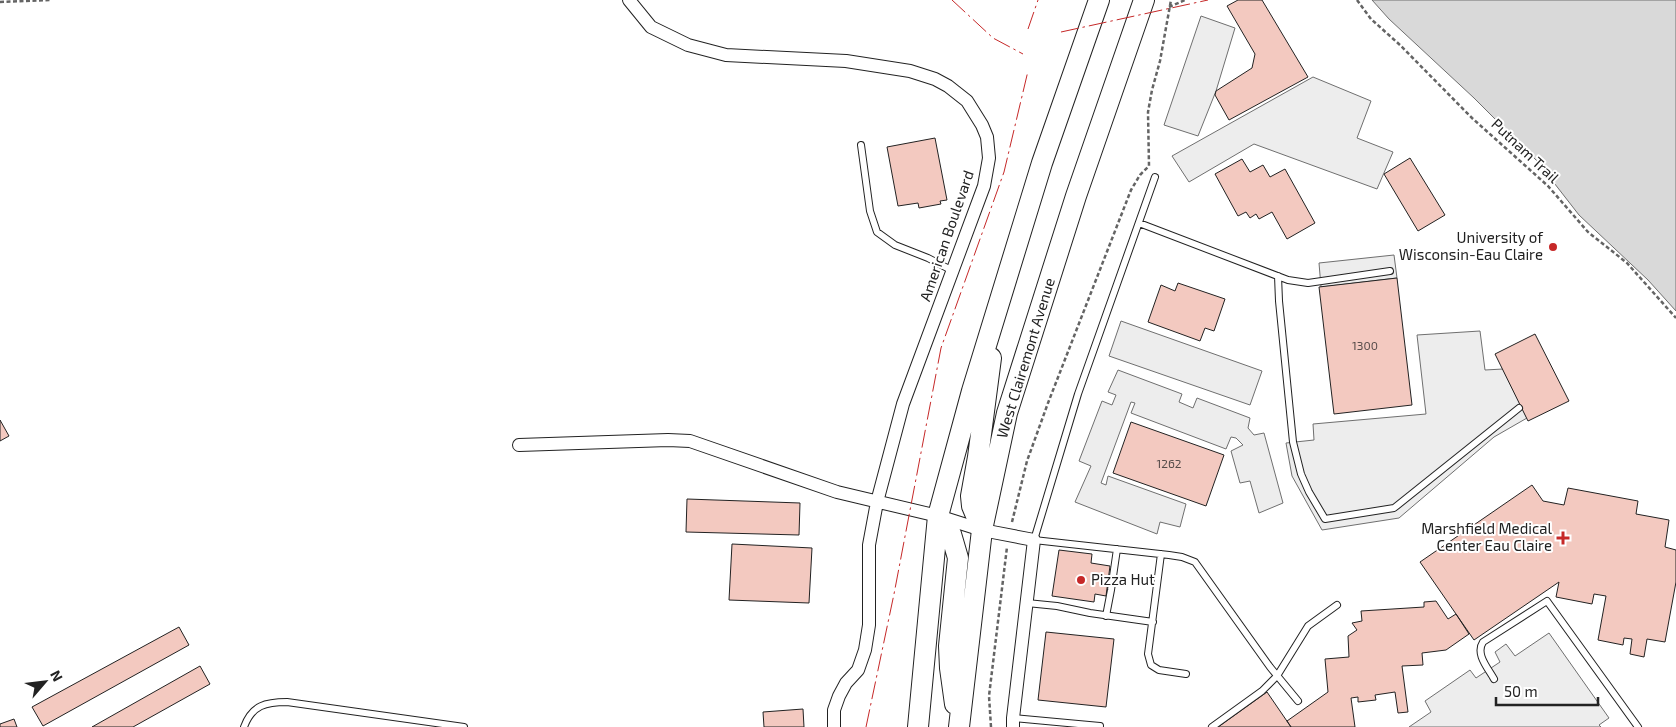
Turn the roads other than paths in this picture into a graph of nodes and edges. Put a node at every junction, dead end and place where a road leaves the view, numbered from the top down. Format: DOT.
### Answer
graph roads {
  1 [pos="629,0"];
  2 [pos="1099,0"];
  3 [pos="1144,0"];
  4 [pos="861,145"];
  5 [pos="1155,177"];
  6 [pos="1139,223"];
  7 [pos="953,271"];
  8 [pos="1390,271"];
  9 [pos="1278,276"];
  10 [pos="998,307"];
  11 [pos="1518,408"];
  12 [pos="519,445"];
  13 [pos="877,502"];
  14 [pos="938,516"];
  15 [pos="982,530"];
  16 [pos="1034,540"];
  17 [pos="1117,549"];
  18 [pos="1161,554"];
  19 [pos="1027,603"];
  20 [pos="1337,605"];
  21 [pos="1106,616"];
  22 [pos="1153,622"];
  23 [pos="1186,674"];
  24 [pos="1277,676"];
  25 [pos="1494,679"];
  26 [pos="1298,702"];
  27 [pos="1013,722"];
  28 [pos="959,725"];
  29 [pos="1100,726"];
  30 [pos="244,727"];
  31 [pos="464,727"];
  32 [pos="834,727"];
  33 [pos="918,727"];
  34 [pos="1212,727"];
  35 [pos="1638,727"];
  1 -- 7 [label="street, American Boulevard"];
  2 -- 10 [label="main road"];
  3 -- 15 [label="main road, West Clairemont Avenue"];
  4 -- 7 [label="lane"];
  5 -- 6 [label="lane"];
  6 -- 9 [label="lane"];
  6 -- 16 [label="lane"];
  7 -- 13 [label="street, American Boulevard"];
  8 -- 9 [label="lane"];
  9 -- 11 [label="lane"];
  10 -- 14 [label="main road"];
  10 -- 15 [label="main road"];
  12 -- 13 [label="street"];
  13 -- 14 [label="street"];
  13 -- 32 [label="street, American Boulevard"];
  14 -- 15 [label="street"];
  14 -- 28 [label="main road"];
  14 -- 33 [label="main road"];
  15 -- 16 [label="street"];
  15 -- 28 [label="main road, West Clairemont Avenue"];
  16 -- 17 [label="lane"];
  16 -- 19 [label="street"];
  17 -- 18 [label="lane"];
  17 -- 21 [label="lane"];
  18 -- 22 [label="lane"];
  18 -- 24 [label="lane"];
  19 -- 21 [label="lane"];
  19 -- 27 [label="street"];
  20 -- 24 [label="lane"];
  21 -- 22 [label="lane"];
  22 -- 23 [label="lane"];
  24 -- 26 [label="lane"];
  24 -- 34 [label="lane"];
  25 -- 35 [label="lane"];
  27 -- 29 [label="lane"];
  30 -- 31 [label="lane"];
}
